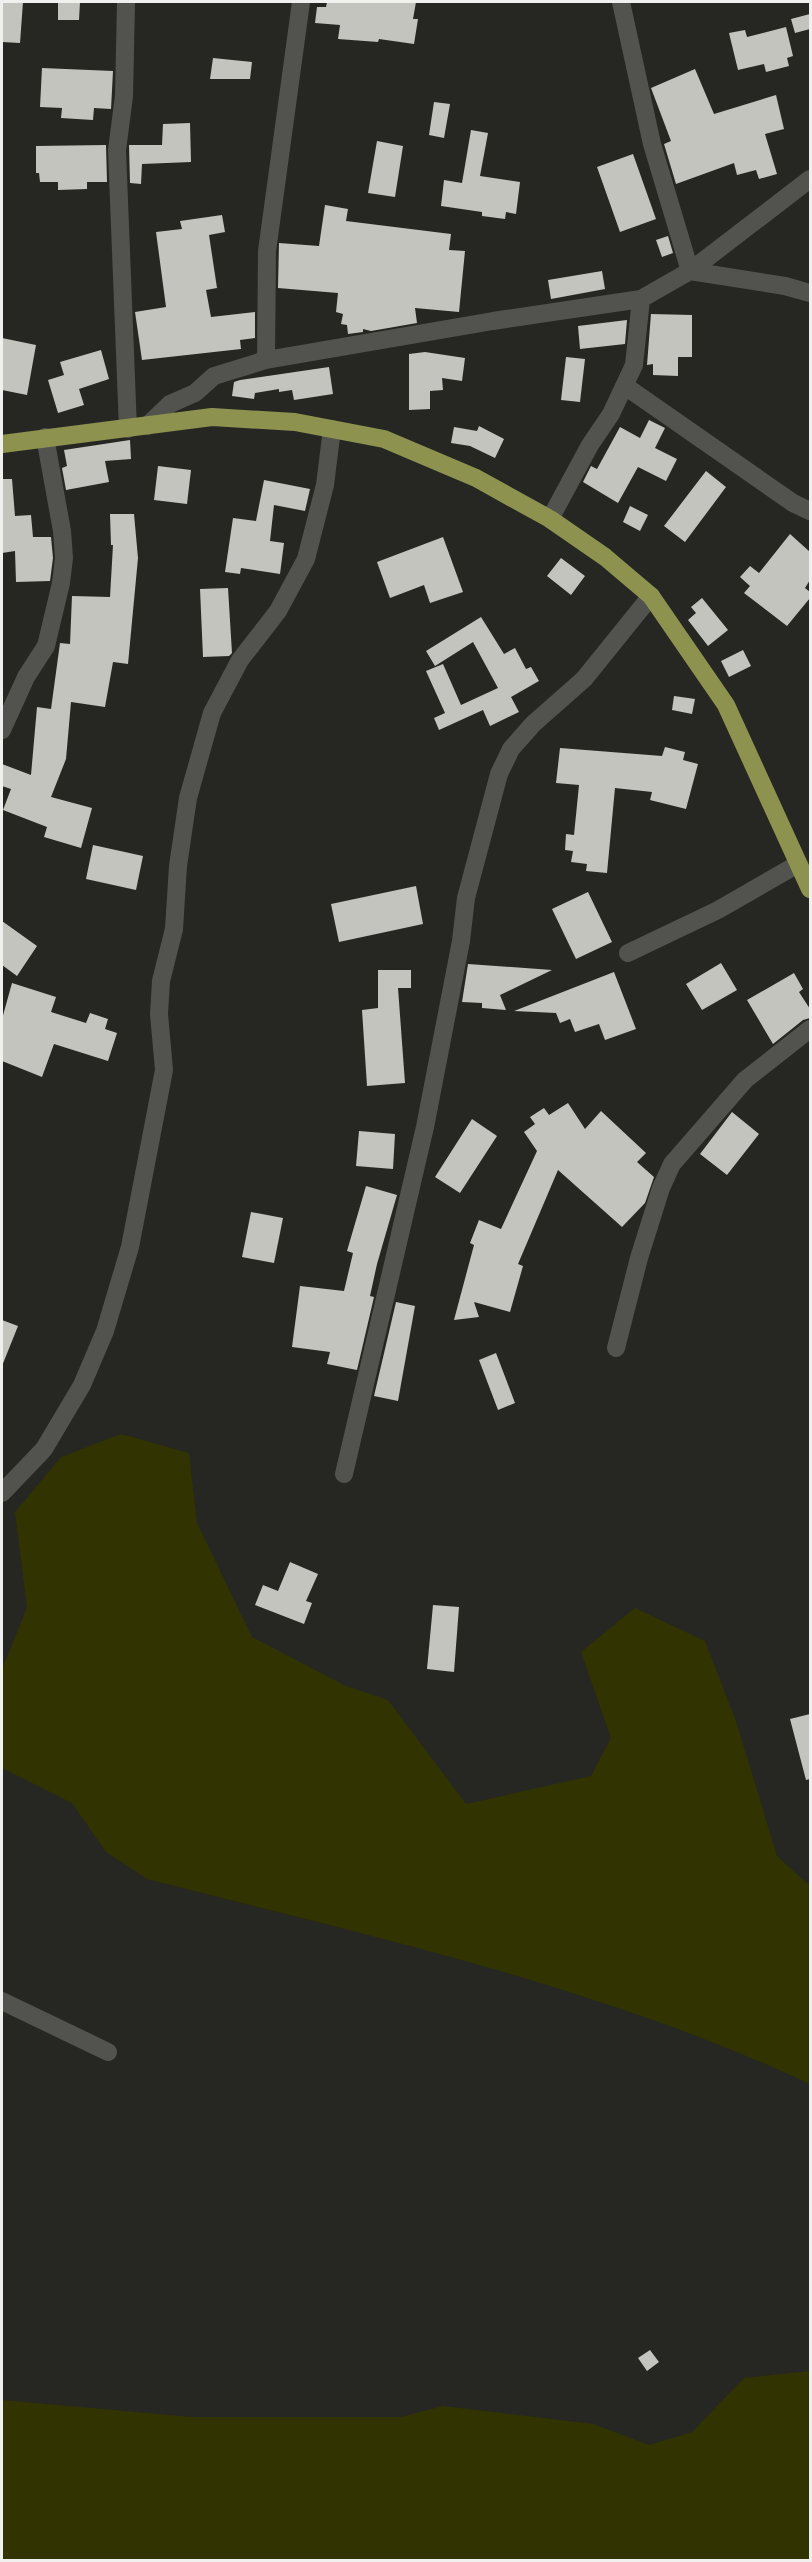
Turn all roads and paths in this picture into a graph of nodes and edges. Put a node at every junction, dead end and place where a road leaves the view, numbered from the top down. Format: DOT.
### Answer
graph roads {
  1 [pos="126,2"];
  2 [pos="301,2"];
  3 [pos="621,2"];
  4 [pos="810,179"];
  5 [pos="690,271"];
  6 [pos="810,293"];
  7 [pos="641,299"];
  8 [pos="267,360"];
  9 [pos="625,386"];
  10 [pos="147,426"];
  11 [pos="128,429"];
  12 [pos="332,429"];
  13 [pos="45,437"];
  14 [pos="2,444"];
  15 [pos="810,511"];
  16 [pos="550,519"];
  17 [pos="651,596"];
  18 [pos="2,730"];
  19 [pos="798,864"];
  20 [pos="810,889"];
  21 [pos="628,953"];
  22 [pos="810,1029"];
  23 [pos="616,1348"];
  24 [pos="344,1474"];
  25 [pos="2,1493"];
  26 [pos="2,2001"];
  27 [pos="108,2052"];
  1 -- 11 [label="street"];
  2 -- 8 [label="street"];
  3 -- 5 [label="street"];
  4 -- 5 [label="street"];
  5 -- 6 [label="street"];
  5 -- 7 [label="street"];
  7 -- 8 [label="street"];
  7 -- 9 [label="street"];
  8 -- 10 [label="street"];
  9 -- 15 [label="street"];
  9 -- 16 [label="street"];
  10 -- 11 [label="main road"];
  10 -- 12 [label="main road"];
  11 -- 13 [label="main road"];
  12 -- 16 [label="main road"];
  12 -- 25 [label="street"];
  13 -- 14 [label="main road"];
  13 -- 18 [label="street"];
  16 -- 17 [label="main road"];
  17 -- 19 [label="main road"];
  17 -- 24 [label="street"];
  19 -- 20 [label="main road"];
  19 -- 21 [label="street"];
  22 -- 23 [label="street"];
  26 -- 27 [label="street"];
}
